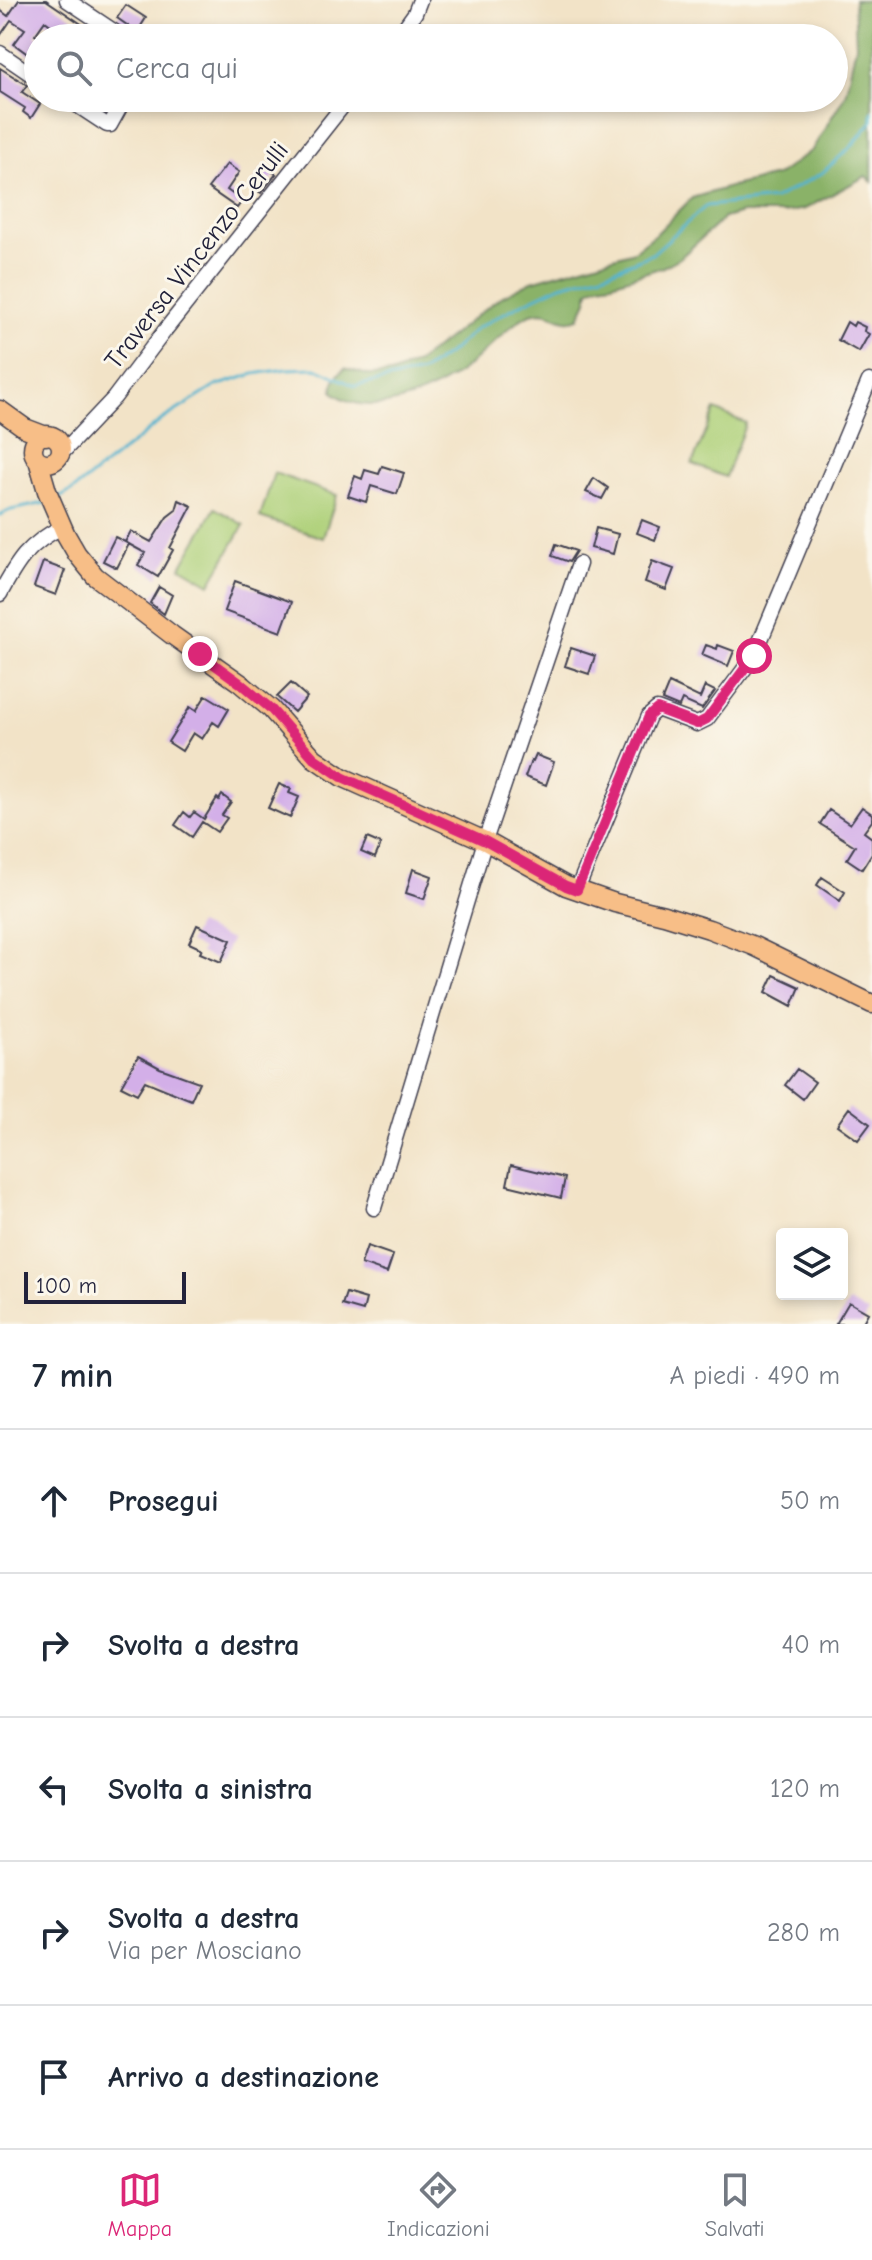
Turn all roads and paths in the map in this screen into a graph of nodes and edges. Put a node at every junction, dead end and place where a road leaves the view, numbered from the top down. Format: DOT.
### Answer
graph roads {
  1 [pos="67,0"];
  2 [pos="420,0"];
  3 [pos="103,24"];
  4 [pos="407,24"];
  5 [pos="0,53"];
  6 [pos="24,69"];
  7 [pos="89,112"];
  8 [pos="117,112"];
  9 [pos="338,112"];
  10 [pos="869,381"];
  11 [pos="0,410"];
  12 [pos="48,449"];
  13 [pos="62,527"];
  14 [pos="579,564"];
  15 [pos="0,594"];
  16 [pos="485,841"];
  17 [pos="577,890"];
  18 [pos="872,1004"];
  19 [pos="374,1208"];
  1 -- 3 [label="street"];
  2 -- 4 [label="street"];
  5 -- 6 [label="street"];
  7 -- 8 [label="street"];
  9 -- 12 [label="street, Traversa Vincenzo Cerulli"];
  10 -- 17 [label="street"];
  11 -- 12 [label="main road"];
  12 -- 13 [label="main road"];
  13 -- 15 [label="street"];
  13 -- 16 [label="main road"];
  14 -- 16 [label="street"];
  16 -- 17 [label="main road"];
  16 -- 19 [label="street"];
  17 -- 18 [label="main road"];
}
